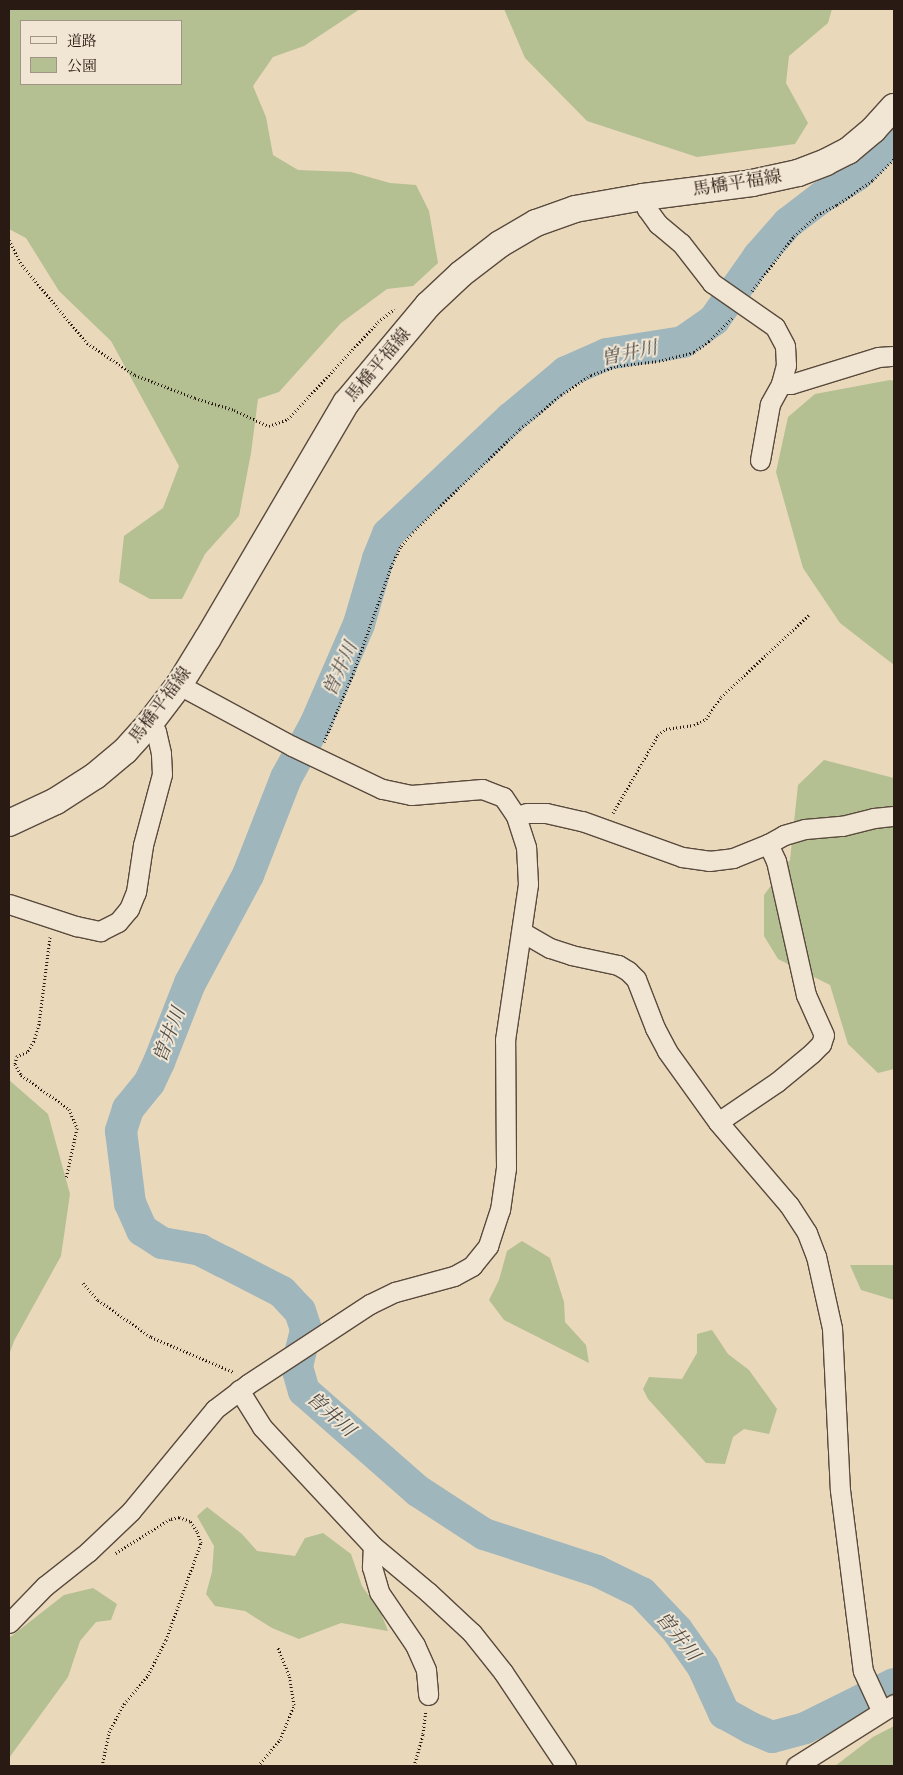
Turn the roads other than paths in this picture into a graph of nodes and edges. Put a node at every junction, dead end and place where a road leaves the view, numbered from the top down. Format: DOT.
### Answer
graph roads {
  1 [pos="894,107"];
  2 [pos="643,197"];
  3 [pos="894,356"];
  4 [pos="781,384"];
  5 [pos="760,460"];
  6 [pos="179,685"];
  7 [pos="150,722"];
  8 [pos="516,816"];
  9 [pos="894,816"];
  10 [pos="9,823"];
  11 [pos="768,844"];
  12 [pos="9,904"];
  13 [pos="522,932"];
  14 [pos="718,1122"];
  15 [pos="243,1387"];
  16 [pos="373,1546"];
  17 [pos="9,1623"];
  18 [pos="428,1694"];
  19 [pos="885,1706"];
  20 [pos="566,1766"];
  21 [pos="796,1766"];
  1 -- 2 [label="main road, 馬橋平福線"];
  2 -- 4 [label="street"];
  2 -- 6 [label="main road, 馬橋平福線"];
  3 -- 4 [label="street"];
  4 -- 5 [label="street"];
  6 -- 7 [label="main road, 馬橋平福線"];
  6 -- 8 [label="street"];
  7 -- 10 [label="main road, 馬橋平福線"];
  7 -- 12 [label="street"];
  8 -- 11 [label="street"];
  8 -- 13 [label="street"];
  9 -- 11 [label="street"];
  11 -- 14 [label="street"];
  13 -- 14 [label="street"];
  13 -- 15 [label="street"];
  14 -- 19 [label="street"];
  15 -- 16 [label="street"];
  15 -- 17 [label="street"];
  16 -- 18 [label="street"];
  16 -- 20 [label="street"];
  19 -- 21 [label="street"];
}
